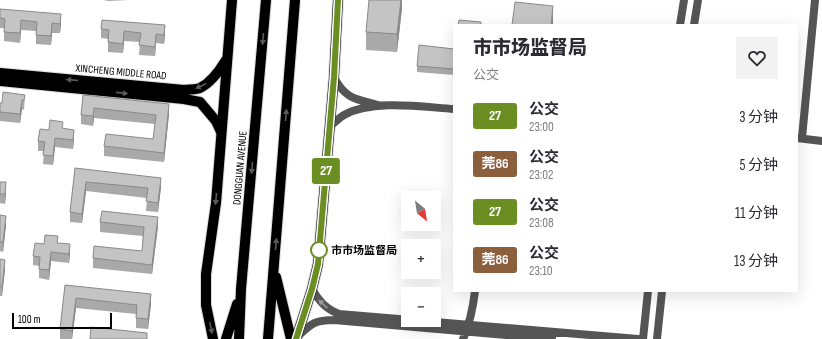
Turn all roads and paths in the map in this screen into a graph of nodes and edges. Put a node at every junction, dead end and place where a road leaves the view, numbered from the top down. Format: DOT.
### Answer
graph roads {
  1 [pos="232,0"];
  2 [pos="266,0"];
  3 [pos="295,0"];
  4 [pos="338,0"];
  5 [pos="684,0"];
  6 [pos="698,0"];
  7 [pos="815,0"];
  8 [pos="680,24"];
  9 [pos="694,24"];
  10 [pos="227,58"];
  11 [pos="0,73"];
  12 [pos="334,77"];
  13 [pos="0,81"];
  14 [pos="381,105"];
  15 [pos="453,109"];
  16 [pos="330,126"];
  17 [pos="221,132"];
  18 [pos="800,138"];
  19 [pos="822,141"];
  20 [pos="274,268"];
  21 [pos="241,289"];
  22 [pos="312,289"];
  23 [pos="475,292"];
  24 [pos="648,292"];
  25 [pos="662,292"];
  26 [pos="466,332"];
  27 [pos="294,338"];
  28 [pos="213,339"];
  29 [pos="226,339"];
  30 [pos="239,339"];
  31 [pos="268,339"];
  32 [pos="552,339"];
  33 [pos="638,339"];
  34 [pos="643,339"];
  35 [pos="657,339"];
  1 -- 10 [label="main road"];
  2 -- 21 [label="main road, DONGGUAN AVENUE, one-way"];
  20 -- 3 [label="main road, one-way"];
  4 -- 12 [label="main road"];
  5 -- 8 [label="street"];
  6 -- 9 [label="street"];
  7 -- 18 [label="street"];
  10 -- 11 [label="main road, XINCHENG MIDDLE ROAD, one-way"];
  10 -- 17 [label="main road"];
  12 -- 14 [label="street"];
  12 -- 16 [label="main road"];
  13 -- 17 [label="main road, XINCHENG MIDDLE ROAD, one-way"];
  14 -- 15 [label="street"];
  14 -- 16 [label="street"];
  16 -- 22 [label="main road"];
  17 -- 28 [label="main road, one-way"];
  18 -- 19 [label="street"];
  20 -- 27 [label="main road"];
  20 -- 31 [label="main road"];
  21 -- 29 [label="main road"];
  21 -- 30 [label="main road, DONGGUAN AVENUE"];
  26 -- 22 [label="street, one-way"];
  22 -- 27 [label="main road"];
  23 -- 26 [label="street"];
  24 -- 34 [label="street"];
  25 -- 35 [label="street"];
  26 -- 27 [label="street"];
  26 -- 32 [label="street"];
  26 -- 33 [label="street"];
}
